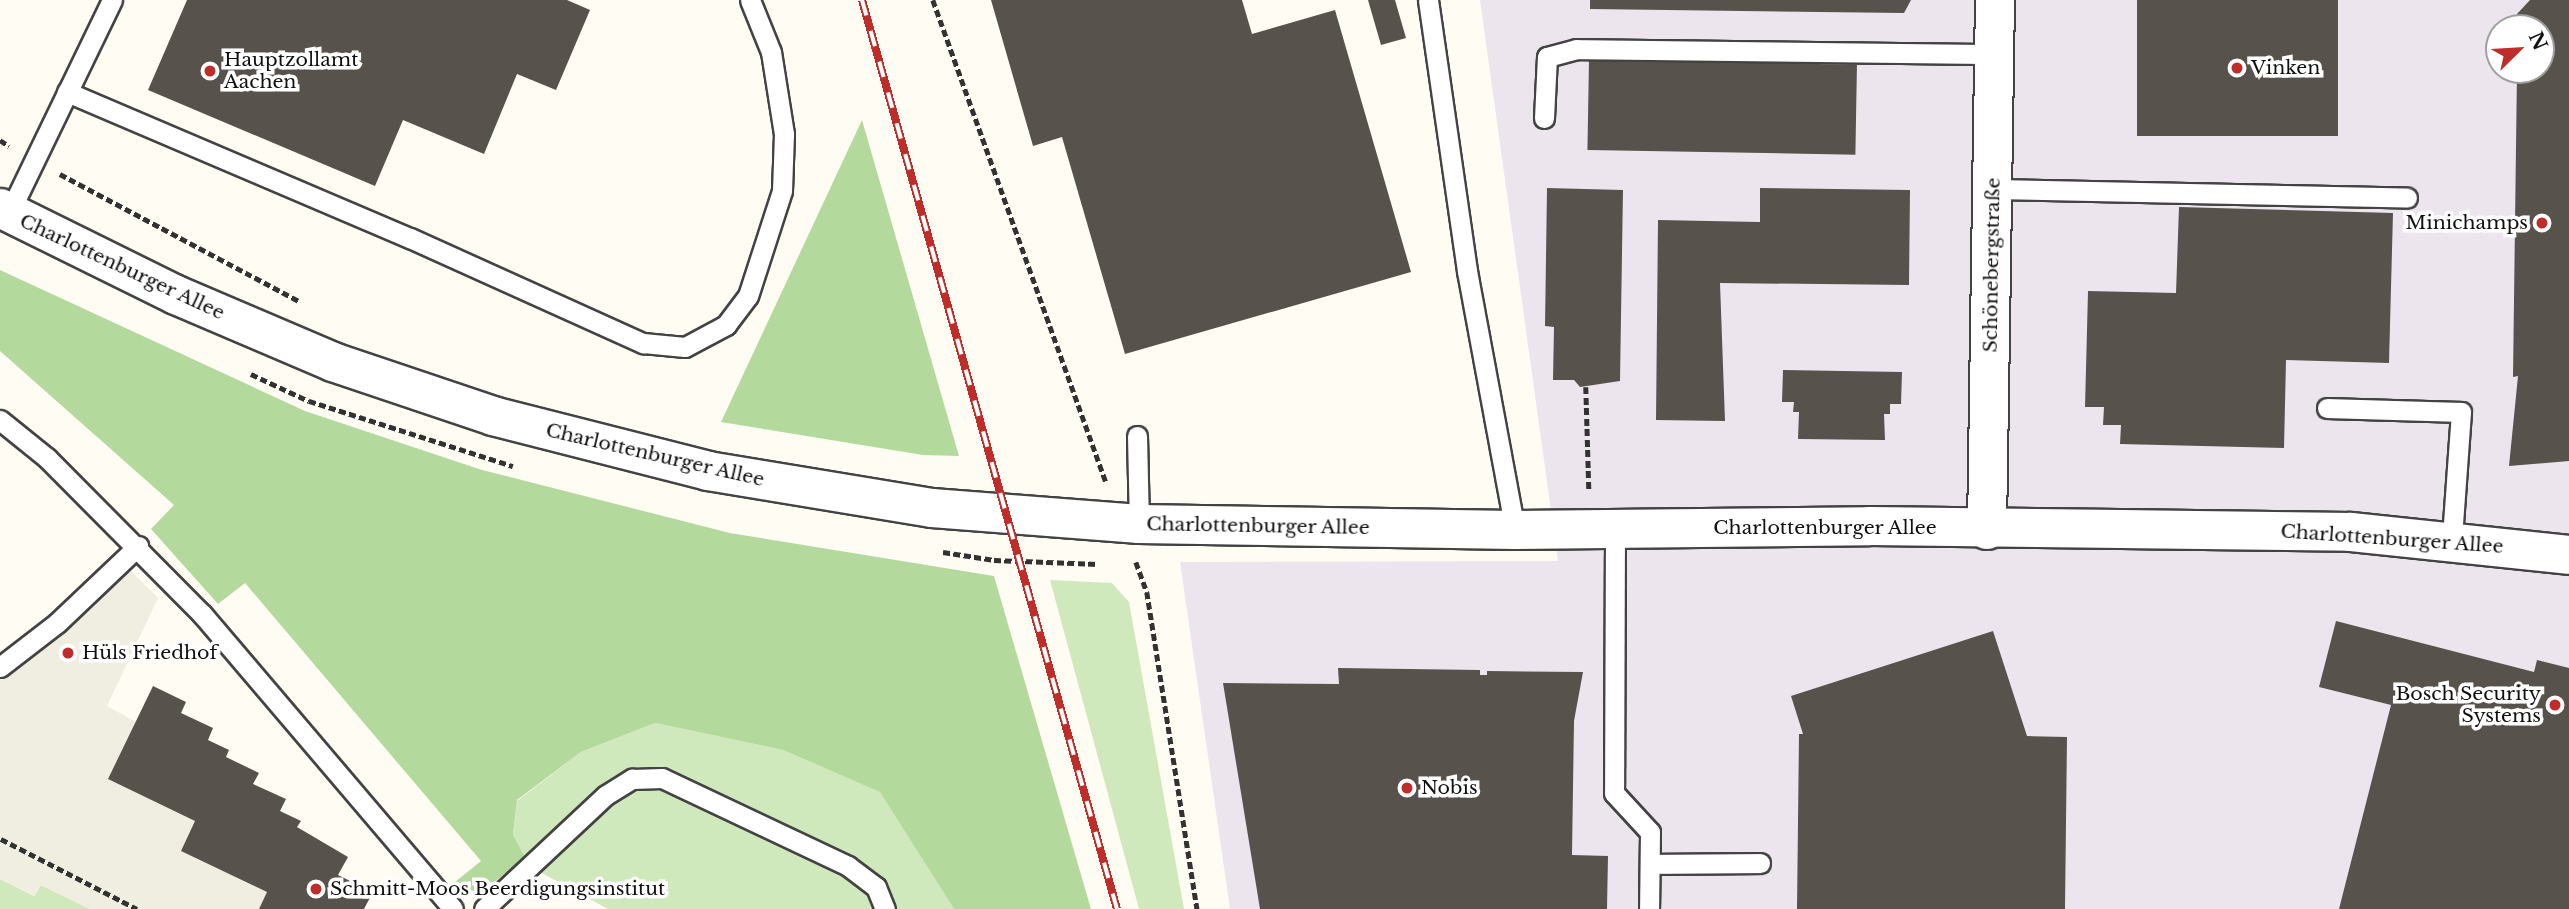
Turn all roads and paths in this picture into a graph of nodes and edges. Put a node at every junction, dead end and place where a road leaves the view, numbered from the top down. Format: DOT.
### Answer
graph roads {
  1 [pos="112,0"];
  2 [pos="750,0"];
  3 [pos="933,0"];
  4 [pos="1427,0"];
  5 [pos="1996,0"];
  6 [pos="1995,54"];
  7 [pos="68,92"];
  8 [pos="1544,118"];
  9 [pos="0,141"];
  10 [pos="34,160"];
  11 [pos="1993,189"];
  12 [pos="2407,198"];
  13 [pos="4,210"];
  14 [pos="304,304"];
  15 [pos="1586,387"];
  16 [pos="2327,408"];
  17 [pos="0,420"];
  18 [pos="1137,436"];
  19 [pos="1095,484"];
  20 [pos="1130,523"];
  21 [pos="1603,529"];
  22 [pos="1516,530"];
  23 [pos="1987,530"];
  24 [pos="2452,540"];
  25 [pos="138,546"];
  26 [pos="2569,555"];
  27 [pos="0,667"];
  28 [pos="0,832"];
  29 [pos="0,839"];
  30 [pos="1650,863"];
  31 [pos="1760,863"];
  32 [pos="137,909"];
  33 [pos="453,909"];
  34 [pos="484,909"];
  35 [pos="886,909"];
  36 [pos="1197,909"];
  37 [pos="1649,909"];
  1 -- 7 [label="lane"];
  2 -- 7 [label="lane"];
  3 -- 19 [label="path"];
  4 -- 22 [label="lane"];
  5 -- 6 [label="street, Schönebergstraße"];
  6 -- 8 [label="lane"];
  6 -- 11 [label="street, Schönebergstraße"];
  7 -- 10 [label="lane"];
  9 -- 10 [label="path"];
  10 -- 13 [label="lane"];
  10 -- 14 [label="path"];
  11 -- 12 [label="lane"];
  11 -- 23 [label="street, Schönebergstraße"];
  13 -- 20 [label="street, Charlottenburger Allee"];
  15 -- 21 [label="path"];
  16 -- 24 [label="lane"];
  17 -- 25 [label="lane"];
  18 -- 20 [label="lane"];
  20 -- 22 [label="street, Charlottenburger Allee"];
  20 -- 36 [label="path"];
  21 -- 22 [label="street, Charlottenburger Allee"];
  21 -- 23 [label="street, Charlottenburger Allee"];
  21 -- 30 [label="lane"];
  23 -- 24 [label="street, Charlottenburger Allee"];
  24 -- 26 [label="street, Charlottenburger Allee"];
  25 -- 27 [label="lane"];
  25 -- 33 [label="lane"];
  28 -- 29 [label="path"];
  29 -- 32 [label="path"];
  30 -- 31 [label="lane"];
  30 -- 37 [label="lane"];
  34 -- 35 [label="lane"];
}
